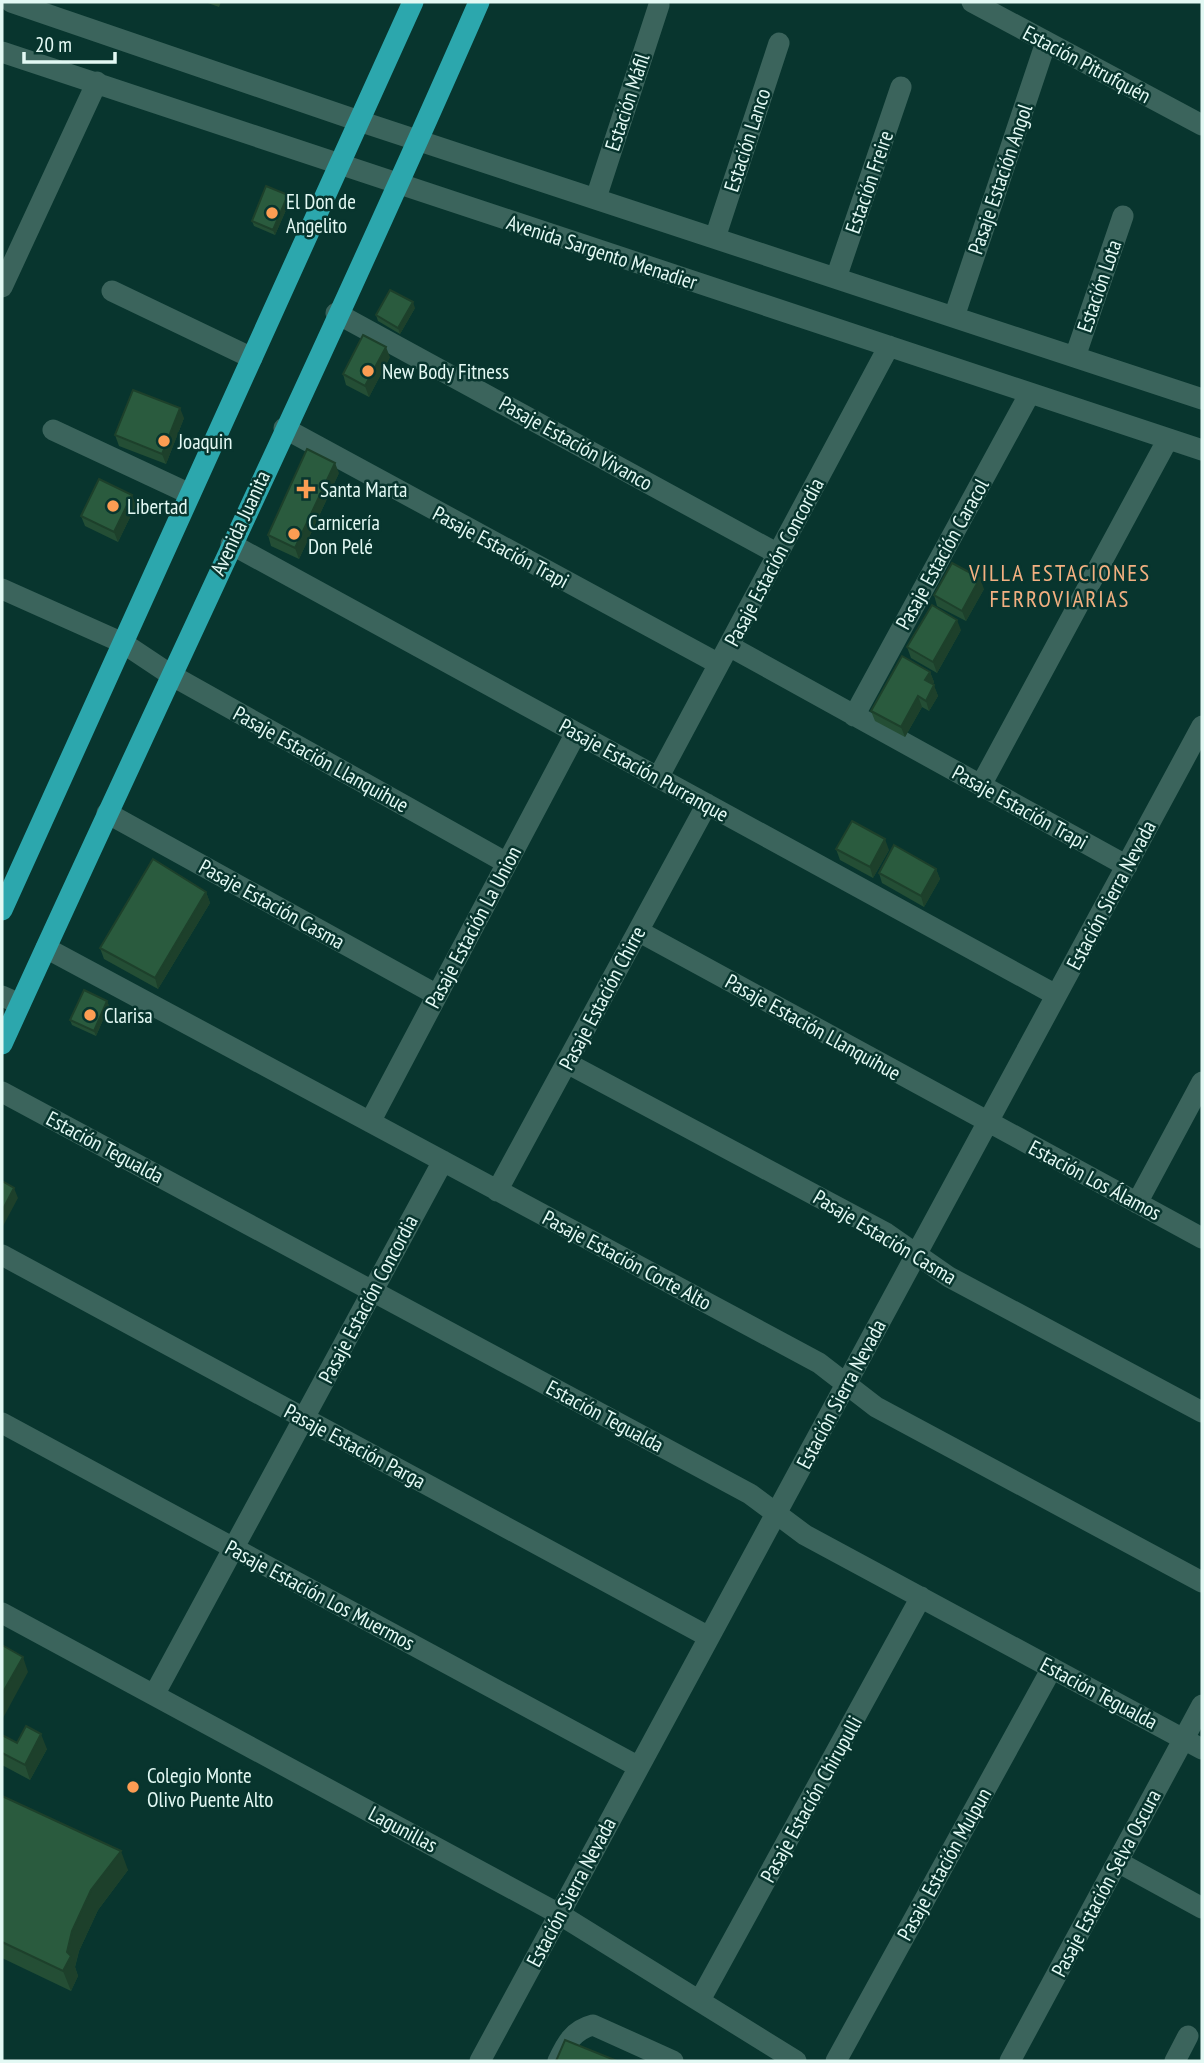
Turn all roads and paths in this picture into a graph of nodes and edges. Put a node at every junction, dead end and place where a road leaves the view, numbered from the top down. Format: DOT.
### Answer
graph roads {
  1 [pos="11,2"];
  2 [pos="414,2"];
  3 [pos="479,2"];
  4 [pos="972,2"];
  5 [pos="659,5"];
  6 [pos="1046,42"];
  7 [pos="779,43"];
  8 [pos="2,51"];
  9 [pos="97,82"];
  10 [pos="901,87"];
  11 [pos="359,121"];
  12 [pos="1202,125"];
  13 [pos="418,140"];
  14 [pos="341,163"];
  15 [pos="399,185"];
  16 [pos="596,198"];
  17 [pos="1123,216"];
  18 [pos="715,238"];
  19 [pos="836,278"];
  20 [pos="2,287"];
  21 [pos="112,291"];
  22 [pos="337,313"];
  23 [pos="954,317"];
  24 [pos="889,346"];
  25 [pos="1075,356"];
  26 [pos="252,358"];
  27 [pos="1030,393"];
  28 [pos="1202,399"];
  29 [pos="284,428"];
  30 [pos="53,430"];
  31 [pos="1168,439"];
  32 [pos="1202,450"];
  33 [pos="191,494"];
  34 [pos="231,544"];
  35 [pos="778,554"];
  36 [pos="2,589"];
  37 [pos="123,643"];
  38 [pos="724,655"];
  39 [pos="171,675"];
  40 [pos="854,716"];
  41 [pos="1202,726"];
  42 [pos="576,733"];
  43 [pos="658,778"];
  44 [pos="981,785"];
  45 [pos="707,804"];
  46 [pos="107,813"];
  47 [pos="507,863"];
  48 [pos="1127,866"];
  49 [pos="2,910"];
  50 [pos="638,931"];
  51 [pos="46,948"];
  52 [pos="437,995"];
  53 [pos="1056,995"];
  54 [pos="11,1000"];
  55 [pos="2,1044"];
  56 [pos="567,1063"];
  57 [pos="1202,1082"];
  58 [pos="2,1092"];
  59 [pos="370,1122"];
  60 [pos="988,1122"];
  61 [pos="443,1161"];
  62 [pos="497,1191"];
  63 [pos="1137,1203"];
  64 [pos="1202,1238"];
  65 [pos="916,1254"];
  66 [pos="2,1255"];
  67 [pos="372,1291"];
  68 [pos="846,1384"];
  69 [pos="1202,1412"];
  70 [pos="304,1418"];
  71 [pos="2,1423"];
  72 [pos="776,1513"];
  73 [pos="233,1548"];
  74 [pos="1202,1582"];
  75 [pos="921,1597"];
  76 [pos="2,1613"];
  77 [pos="709,1637"];
  78 [pos="1052,1668"];
  79 [pos="154,1695"];
  80 [pos="1202,1704"];
  81 [pos="1193,1744"];
  82 [pos="639,1767"];
  83 [pos="1118,1861"];
  84 [pos="1202,1908"];
  85 [pos="559,1914"];
  86 [pos="700,2000"];
  87 [pos="1188,2036"];
  88 [pos="480,2061"];
  89 [pos="558,2061"];
  90 [pos="673,2061"];
  91 [pos="796,2061"];
  92 [pos="836,2061"];
  93 [pos="1010,2061"];
  94 [pos="1175,2061"];
  1 -- 11 [label="street"];
  2 -- 11 [label="main road"];
  3 -- 13 [label="main road, Avenida Juanita"];
  4 -- 6 [label="street, Estación Pitrufquén"];
  5 -- 16 [label="street, Estación Máfil"];
  6 -- 12 [label="street, Estación Pitrufquén"];
  6 -- 23 [label="street, Pasaje Estación Angol"];
  7 -- 18 [label="street, Estación Lanco"];
  8 -- 9 [label="street, Avenida Sargento Menadier"];
  9 -- 14 [label="street, Avenida Sargento Menadier"];
  9 -- 20 [label="street"];
  10 -- 19 [label="street, Estación Freire"];
  11 -- 13 [label="street"];
  11 -- 14 [label="main road"];
  13 -- 15 [label="main road, Avenida Juanita"];
  13 -- 16 [label="street"];
  14 -- 15 [label="street, Avenida Sargento Menadier"];
  14 -- 26 [label="main road"];
  15 -- 22 [label="main road, Avenida Juanita"];
  15 -- 24 [label="street, Avenida Sargento Menadier"];
  16 -- 18 [label="street"];
  17 -- 25 [label="street, Estación Lota"];
  18 -- 19 [label="street"];
  19 -- 23 [label="street"];
  21 -- 26 [label="street"];
  22 -- 29 [label="main road, Avenida Juanita"];
  22 -- 35 [label="street, Pasaje Estación Vivanco"];
  23 -- 25 [label="street"];
  24 -- 27 [label="street, Avenida Sargento Menadier"];
  24 -- 35 [label="street, Pasaje Estación Concordia"];
  25 -- 28 [label="street"];
  26 -- 33 [label="main road"];
  27 -- 31 [label="street, Avenida Sargento Menadier"];
  27 -- 40 [label="street, Pasaje Estación Caracol"];
  29 -- 34 [label="main road, Avenida Juanita"];
  29 -- 38 [label="street, Pasaje Estación Trapi"];
  30 -- 33 [label="street"];
  31 -- 32 [label="street, Avenida Sargento Menadier"];
  31 -- 44 [label="street"];
  33 -- 37 [label="main road"];
  34 -- 39 [label="main road, Avenida Juanita"];
  34 -- 42 [label="street, Pasaje Estación Purranque"];
  35 -- 38 [label="street, Pasaje Estación Concordia"];
  36 -- 37 [label="street, Pasaje Estación Llanquihue"];
  37 -- 39 [label="street, Pasaje Estación Llanquihue"];
  37 -- 49 [label="main road"];
  38 -- 40 [label="street, Pasaje Estación Trapi"];
  38 -- 43 [label="street, Pasaje Estación Concordia"];
  39 -- 46 [label="main road, Avenida Juanita"];
  39 -- 47 [label="street, Pasaje Estación Llanquihue"];
  40 -- 44 [label="street, Pasaje Estación Trapi"];
  41 -- 48 [label="street, Estación Sierra Nevada"];
  42 -- 43 [label="street, Pasaje Estación Purranque"];
  42 -- 47 [label="street, Pasaje Estación La Union"];
  43 -- 45 [label="street, Pasaje Estación Purranque"];
  44 -- 48 [label="street, Pasaje Estación Trapi"];
  45 -- 50 [label="street, Pasaje Estación Chirre"];
  45 -- 53 [label="street, Pasaje Estación Purranque"];
  46 -- 51 [label="main road, Avenida Juanita"];
  46 -- 52 [label="street, Pasaje Estación Casma"];
  47 -- 52 [label="street, Pasaje Estación La Union"];
  48 -- 53 [label="street, Estación Sierra Nevada"];
  50 -- 56 [label="street, Pasaje Estación Chirre"];
  50 -- 60 [label="street, Pasaje Estación Llanquihue"];
  51 -- 54 [label="main road, Avenida Juanita"];
  51 -- 59 [label="street, Pasaje Estación Corte Alto"];
  52 -- 59 [label="street, Pasaje Estación La Union"];
  53 -- 60 [label="street, Estación Sierra Nevada"];
  54 -- 55 [label="main road, Avenida Juanita"];
  56 -- 62 [label="street, Pasaje Estación Chirre"];
  56 -- 65 [label="street, Pasaje Estación Casma"];
  57 -- 63 [label="street"];
  58 -- 67 [label="street, Estación Tegualda"];
  59 -- 61 [label="street, Pasaje Estación Corte Alto"];
  60 -- 63 [label="street, Estación Los Álamos"];
  60 -- 65 [label="street, Estación Sierra Nevada"];
  61 -- 62 [label="street, Pasaje Estación Corte Alto"];
  61 -- 67 [label="street, Pasaje Estación Concordia"];
  62 -- 68 [label="street, Pasaje Estación Corte Alto"];
  63 -- 64 [label="street, Estación Los Álamos"];
  65 -- 68 [label="street, Estación Sierra Nevada"];
  65 -- 69 [label="street, Pasaje Estación Casma"];
  66 -- 70 [label="street, Pasaje Estación Parga"];
  67 -- 70 [label="street, Pasaje Estación Concordia"];
  67 -- 72 [label="street, Estación Tegualda"];
  68 -- 72 [label="street, Estación Sierra Nevada"];
  68 -- 74 [label="street, Pasaje Estación Corte Alto"];
  70 -- 73 [label="street, Pasaje Estación Concordia"];
  70 -- 77 [label="street, Pasaje Estación Parga"];
  71 -- 73 [label="street, Pasaje Estación Los Muermos"];
  72 -- 75 [label="street, Estación Tegualda"];
  72 -- 77 [label="street, Estación Sierra Nevada"];
  73 -- 79 [label="street, Pasaje Estación Concordia"];
  73 -- 82 [label="street, Pasaje Estación Los Muermos"];
  75 -- 78 [label="street, Estación Tegualda"];
  75 -- 86 [label="street, Pasaje Estación Chirupulli"];
  76 -- 79 [label="street, Lagunillas"];
  77 -- 82 [label="street, Estación Sierra Nevada"];
  78 -- 81 [label="street, Estación Tegualda"];
  78 -- 92 [label="street, Pasaje Estación Mulpun"];
  79 -- 85 [label="street, Lagunillas"];
  80 -- 81 [label="street, Pasaje Estación Selva Oscura"];
  81 -- 83 [label="street, Pasaje Estación Selva Oscura"];
  82 -- 85 [label="street, Estación Sierra Nevada"];
  83 -- 84 [label="street"];
  83 -- 93 [label="street, Pasaje Estación Selva Oscura"];
  85 -- 86 [label="street, Lagunillas"];
  85 -- 88 [label="street, Estación Sierra Nevada"];
  86 -- 91 [label="street, Lagunillas"];
  87 -- 94 [label="street"];
  89 -- 90 [label="street"];
}
